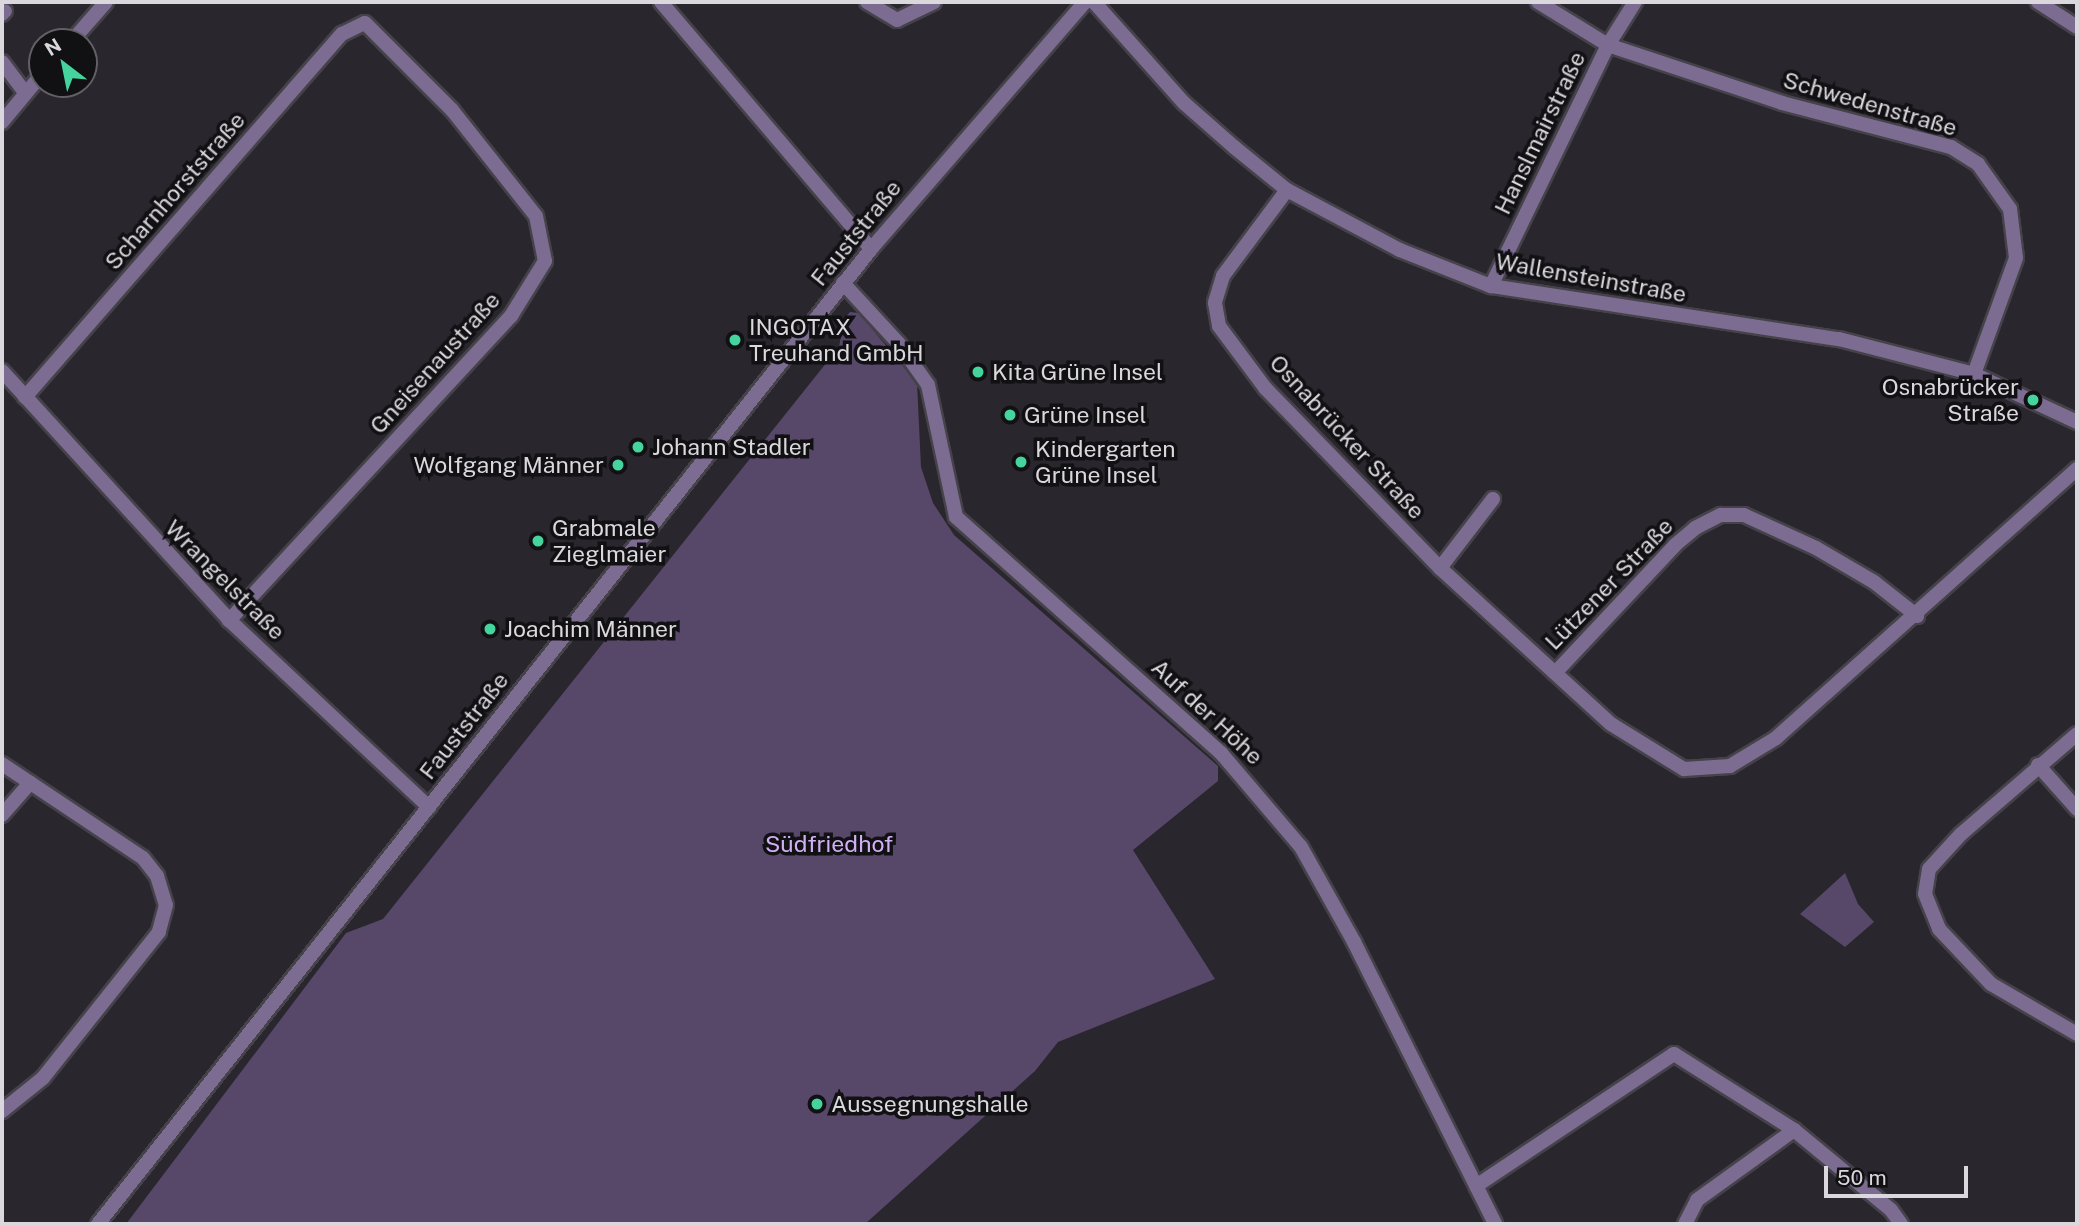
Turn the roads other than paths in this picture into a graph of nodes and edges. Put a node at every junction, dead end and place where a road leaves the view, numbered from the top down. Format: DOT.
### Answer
graph roads {
  1 [pos="106,2"];
  2 [pos="661,2"];
  3 [pos="867,2"];
  4 [pos="934,2"];
  5 [pos="1085,2"];
  6 [pos="1094,2"];
  7 [pos="1538,2"];
  8 [pos="1635,2"];
  9 [pos="2038,2"];
  10 [pos="365,23"];
  11 [pos="2077,27"];
  12 [pos="83,28"];
  13 [pos="1608,45"];
  14 [pos="2,62"];
  15 [pos="28,90"];
  16 [pos="25,93"];
  17 [pos="2,122"];
  18 [pos="1287,190"];
  19 [pos="871,249"];
  20 [pos="843,283"];
  21 [pos="1491,286"];
  22 [pos="2,371"];
  23 [pos="1974,374"];
  24 [pos="25,397"];
  25 [pos="2077,422"];
  26 [pos="2077,469"];
  27 [pos="1493,499"];
  28 [pos="1440,568"];
  29 [pos="1917,616"];
  30 [pos="229,620"];
  31 [pos="1555,673"];
  32 [pos="2077,734"];
  33 [pos="2,764"];
  34 [pos="2038,765"];
  35 [pos="30,783"];
  36 [pos="429,807"];
  37 [pos="2077,809"];
  38 [pos="2,815"];
  39 [pos="2077,1034"];
  40 [pos="2,1111"];
  41 [pos="1794,1130"];
  42 [pos="1476,1186"];
  43 [pos="98,1224"];
  44 [pos="1495,1224"];
  45 [pos="1685,1224"];
  46 [pos="1901,1224"];
  1 -- 12 [label="street"];
  2 -- 19 [label="street"];
  3 -- 4 [label="street"];
  5 -- 19 [label="street, Fauststraße"];
  6 -- 18 [label="street, Wallensteinstraße"];
  7 -- 13 [label="street, Schwedenstraße"];
  8 -- 13 [label="street, Hanslmairstraße"];
  9 -- 11 [label="street"];
  10 -- 24 [label="street, Scharnhorststraße"];
  10 -- 30 [label="street, Gneisenaustraße"];
  13 -- 21 [label="street, Hanslmairstraße"];
  13 -- 23 [label="street, Schwedenstraße"];
  14 -- 16 [label="street"];
  15 -- 16 [label="street"];
  16 -- 17 [label="street"];
  18 -- 21 [label="street, Wallensteinstraße"];
  18 -- 28 [label="street, Osnabrücker Straße"];
  19 -- 20 [label="street, Fauststraße"];
  20 -- 36 [label="street, Fauststraße"];
  20 -- 42 [label="street, Auf der Höhe"];
  21 -- 23 [label="street, Wallensteinstraße"];
  22 -- 24 [label="street, Wrangelstraße"];
  23 -- 25 [label="street, Wallensteinstraße"];
  24 -- 30 [label="street, Wrangelstraße"];
  26 -- 29 [label="street, Osnabrücker Straße"];
  27 -- 28 [label="street"];
  28 -- 31 [label="street, Osnabrücker Straße"];
  29 -- 31 [label="street, Osnabrücker Straße"];
  29 -- 31 [label="street, Lützener Straße"];
  30 -- 36 [label="street, Wrangelstraße"];
  32 -- 34 [label="street"];
  33 -- 35 [label="street"];
  34 -- 37 [label="street"];
  34 -- 39 [label="street"];
  35 -- 38 [label="street"];
  35 -- 40 [label="street"];
  36 -- 43 [label="street, Fauststraße"];
  41 -- 42 [label="street"];
  41 -- 45 [label="street"];
  41 -- 46 [label="street"];
  42 -- 44 [label="street, Auf der Höhe"];
}
